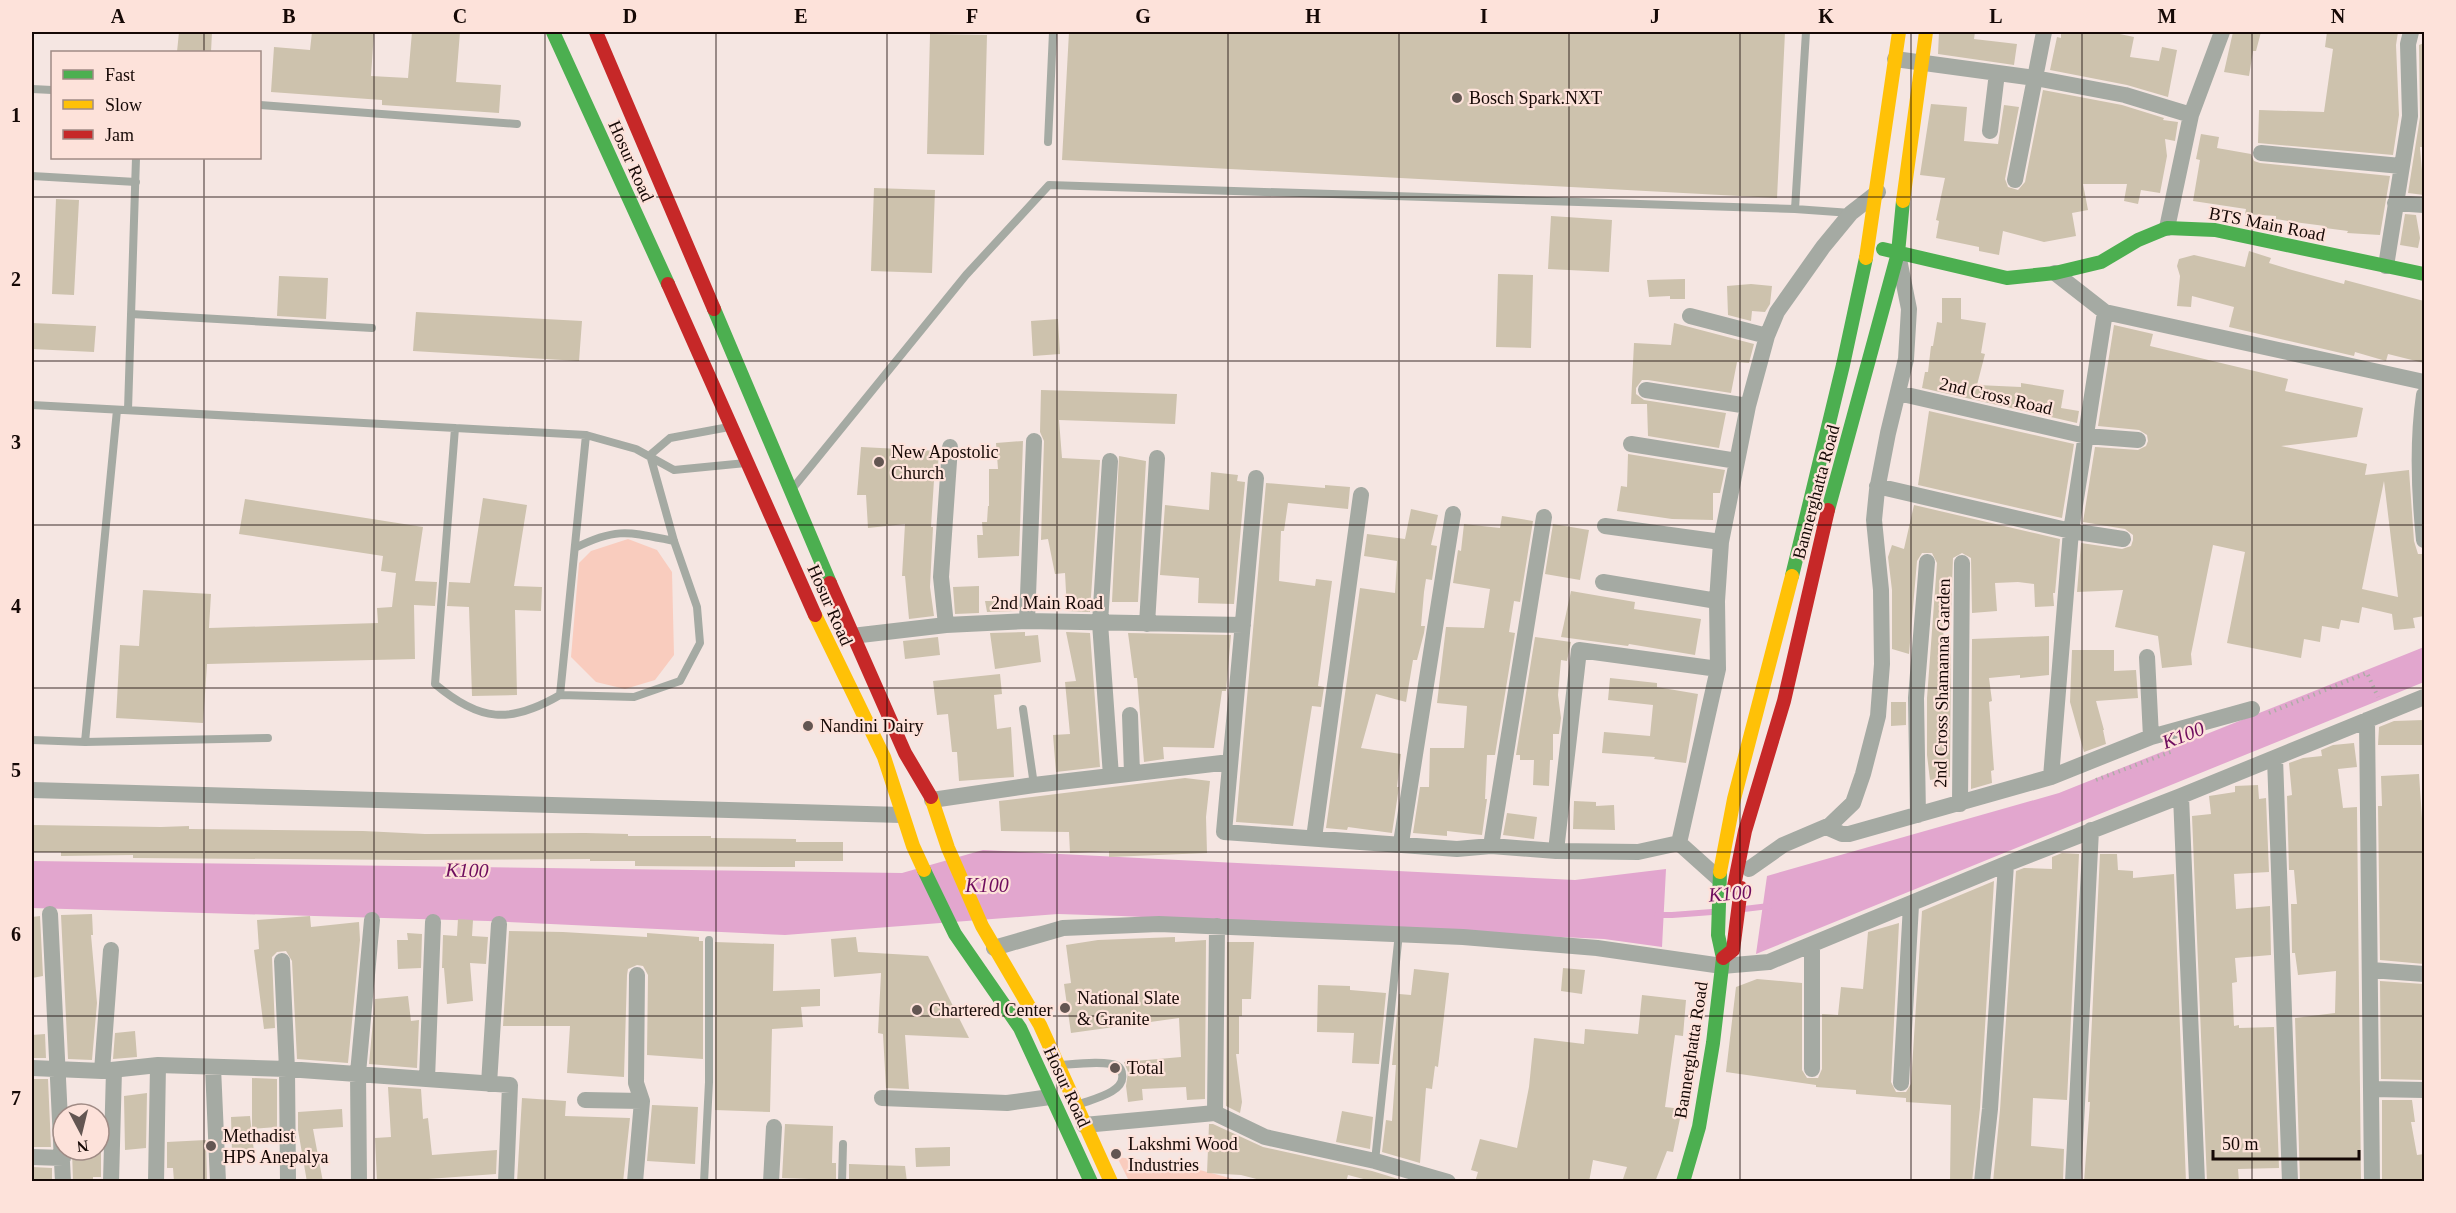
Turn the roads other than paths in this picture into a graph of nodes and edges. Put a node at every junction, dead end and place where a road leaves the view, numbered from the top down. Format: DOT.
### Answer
graph roads {
  1 [pos="553,32"];
  2 [pos="596,32"];
  3 [pos="1053,32"];
  4 [pos="1806,32"];
  5 [pos="1899,32"];
  6 [pos="1926,32"];
  7 [pos="2044,32"];
  8 [pos="2222,32"];
  9 [pos="2410,32"];
  10 [pos="1895,59"];
  11 [pos="1923,64"];
  12 [pos="1997,74"];
  13 [pos="2035,78"];
  14 [pos="32,89"];
  15 [pos="51,90"];
  16 [pos="261,105"];
  17 [pos="2191,115"];
  18 [pos="2417,117"];
  19 [pos="517,124"];
  20 [pos="1990,131"];
  21 [pos="1048,142"];
  22 [pos="2261,153"];
  23 [pos="136,159"];
  24 [pos="2401,166"];
  25 [pos="32,176"];
  26 [pos="2015,180"];
  27 [pos="136,182"];
  28 [pos="1878,192"];
  29 [pos="2395,203"];
  30 [pos="2424,205"];
  31 [pos="1795,209"];
  32 [pos="1851,213"];
  33 [pos="2167,228"];
  34 [pos="1868,245"];
  35 [pos="1898,254"];
  36 [pos="2386,266"];
  37 [pos="2055,273"];
  38 [pos="2424,274"];
  39 [pos="2105,312"];
  40 [pos="131,314"];
  41 [pos="1689,316"];
  42 [pos="372,328"];
  43 [pos="1767,336"];
  44 [pos="2424,382"];
  45 [pos="1646,390"];
  46 [pos="1898,393"];
  47 [pos="2424,395"];
  48 [pos="32,405"];
  49 [pos="1748,406"];
  50 [pos="117,410"];
  51 [pos="128,410"];
  52 [pos="732,426"];
  53 [pos="455,428"];
  54 [pos="586,435"];
  55 [pos="2086,436"];
  56 [pos="2138,440"];
  57 [pos="1034,441"];
  58 [pos="1631,444"];
  59 [pos="950,447"];
  60 [pos="650,455"];
  61 [pos="1157,458"];
  62 [pos="1110,461"];
  63 [pos="1737,461"];
  64 [pos="749,463"];
  65 [pos="1256,478"];
  66 [pos="1877,486"];
  67 [pos="791,491"];
  68 [pos="1361,495"];
  69 [pos="1453,514"];
  70 [pos="1544,517"];
  71 [pos="1605,526"];
  72 [pos="2071,531"];
  73 [pos="2123,539"];
  74 [pos="2424,540"];
  75 [pos="674,541"];
  76 [pos="1721,542"];
  77 [pos="574,548"];
  78 [pos="1927,562"];
  79 [pos="1962,563"];
  80 [pos="1603,582"];
  81 [pos="1717,602"];
  82 [pos="1027,621"];
  83 [pos="1100,622"];
  84 [pos="1147,624"];
  85 [pos="946,625"];
  86 [pos="1243,625"];
  87 [pos="852,636"];
  88 [pos="2147,657"];
  89 [pos="1718,669"];
  90 [pos="560,695"];
  91 [pos="2424,697"];
  92 [pos="1023,709"];
  93 [pos="2252,709"];
  94 [pos="1130,715"];
  95 [pos="2367,720"];
  96 [pos="2151,737"];
  97 [pos="268,738"];
  98 [pos="32,740"];
  99 [pos="85,742"];
  100 [pos="2275,758"];
  101 [pos="1230,762"];
  102 [pos="1132,773"];
  103 [pos="1111,776"];
  104 [pos="2052,777"];
  105 [pos="1034,785"];
  106 [pos="32,790"];
  107 [pos="2181,796"];
  108 [pos="932,800"];
  109 [pos="1960,804"];
  110 [pos="901,815"];
  111 [pos="1918,815"];
  112 [pos="1826,827"];
  113 [pos="2091,830"];
  114 [pos="1314,838"];
  115 [pos="1401,843"];
  116 [pos="1679,843"];
  117 [pos="1491,846"];
  118 [pos="1556,851"];
  119 [pos="2006,864"];
  120 [pos="1749,869"];
  121 [pos="1718,881"];
  122 [pos="1737,887"];
  123 [pos="1911,905"];
  124 [pos="50,914"];
  125 [pos="372,920"];
  126 [pos="433,922"];
  127 [pos="499,924"];
  128 [pos="1217,926"];
  129 [pos="1399,933"];
  130 [pos="709,940"];
  131 [pos="1812,945"];
  132 [pos="994,948"];
  133 [pos="111,950"];
  134 [pos="282,962"];
  135 [pos="1722,962"];
  136 [pos="2371,970"];
  137 [pos="2424,974"];
  138 [pos="637,975"];
  139 [pos="158,1065"];
  140 [pos="1058,1065"];
  141 [pos="213,1067"];
  142 [pos="32,1068"];
  143 [pos="287,1069"];
  144 [pos="1812,1069"];
  145 [pos="59,1070"];
  146 [pos="108,1070"];
  147 [pos="358,1073"];
  148 [pos="427,1079"];
  149 [pos="1901,1083"];
  150 [pos="489,1084"];
  151 [pos="2372,1089"];
  152 [pos="2424,1090"];
  153 [pos="1050,1097"];
  154 [pos="882,1098"];
  155 [pos="585,1100"];
  156 [pos="642,1101"];
  157 [pos="60,1102"];
  158 [pos="1076,1106"];
  159 [pos="1215,1113"];
  160 [pos="1084,1125"];
  161 [pos="774,1127"];
  162 [pos="843,1144"];
  163 [pos="32,1157"];
  164 [pos="51,1158"];
  165 [pos="1375,1161"];
  166 [pos="63,1162"];
  167 [pos="63,1182"];
  168 [pos="111,1182"];
  169 [pos="156,1182"];
  170 [pos="218,1182"];
  171 [pos="288,1182"];
  172 [pos="359,1182"];
  173 [pos="506,1182"];
  174 [pos="635,1182"];
  175 [pos="704,1182"];
  176 [pos="771,1182"];
  177 [pos="842,1182"];
  178 [pos="1091,1182"];
  179 [pos="1111,1182"];
  180 [pos="1448,1182"];
  181 [pos="1683,1182"];
  182 [pos="1982,1182"];
  183 [pos="2073,1182"];
  184 [pos="2197,1182"];
  185 [pos="2290,1182"];
  186 [pos="2372,1182"];
  1 -- 52 [label="main road, Hosur Road"];
  2 -- 67 [label="main road, Hosur Road"];
  3 -- 21 [label="lane"];
  4 -- 31 [label="lane"];
  5 -- 10 [label="main road"];
  6 -- 11 [label="main road, Bannerghatta Road"];
  7 -- 13 [label="street"];
  8 -- 17 [label="street"];
  9 -- 18 [label="street"];
  10 -- 11 [label="street"];
  10 -- 28 [label="main road"];
  11 -- 12 [label="street"];
  11 -- 35 [label="main road, Bannerghatta Road"];
  12 -- 13 [label="street"];
  12 -- 20 [label="street"];
  13 -- 17 [label="street"];
  13 -- 26 [label="street"];
  14 -- 15 [label="lane"];
  16 -- 19 [label="lane"];
  17 -- 33 [label="street"];
  18 -- 24 [label="street"];
  22 -- 24 [label="street"];
  23 -- 27 [label="lane"];
  24 -- 29 [label="street"];
  25 -- 27 [label="lane"];
  27 -- 40 [label="lane"];
  28 -- 32 [label="street"];
  28 -- 34 [label="main road"];
  29 -- 30 [label="street"];
  29 -- 36 [label="street"];
  31 -- 32 [label="lane"];
  31 -- 67 [label="lane"];
  32 -- 43 [label="street"];
  33 -- 36 [label="main road, BTS Main Road"];
  33 -- 37 [label="main road, BTS Main Road"];
  34 -- 35 [label="main road, BTS Main Road"];
  34 -- 121 [label="main road"];
  35 -- 37 [label="main road, BTS Main Road"];
  35 -- 46 [label="street"];
  35 -- 122 [label="main road, Bannerghatta Road"];
  36 -- 38 [label="main road, BTS Main Road"];
  37 -- 39 [label="street"];
  39 -- 44 [label="street"];
  39 -- 55 [label="street"];
  40 -- 42 [label="lane"];
  40 -- 51 [label="lane"];
  41 -- 43 [label="street"];
  43 -- 49 [label="street"];
  45 -- 49 [label="street"];
  46 -- 55 [label="street, 2nd Cross Road"];
  46 -- 66 [label="street"];
  47 -- 74 [label="street"];
  48 -- 50 [label="lane"];
  49 -- 63 [label="street"];
  50 -- 51 [label="lane"];
  50 -- 99 [label="lane"];
  51 -- 53 [label="lane"];
  52 -- 60 [label="lane"];
  52 -- 64 [label="main road, Hosur Road"];
  53 -- 54 [label="lane"];
  53 -- 90 [label="lane"];
  54 -- 60 [label="lane"];
  54 -- 77 [label="lane"];
  55 -- 56 [label="street, 2nd Cross Road"];
  55 -- 72 [label="street"];
  57 -- 82 [label="street"];
  58 -- 63 [label="street"];
  59 -- 85 [label="street"];
  60 -- 64 [label="lane"];
  60 -- 75 [label="lane"];
  61 -- 84 [label="street"];
  62 -- 83 [label="street"];
  63 -- 76 [label="street"];
  64 -- 110 [label="main road, Hosur Road"];
  65 -- 86 [label="street"];
  66 -- 72 [label="street"];
  66 -- 112 [label="street"];
  67 -- 87 [label="main road, Hosur Road"];
  68 -- 114 [label="street"];
  69 -- 115 [label="street"];
  70 -- 117 [label="street"];
  71 -- 76 [label="street"];
  72 -- 73 [label="street"];
  72 -- 104 [label="street"];
  75 -- 77 [label="lane"];
  75 -- 90 [label="lane"];
  76 -- 81 [label="street"];
  77 -- 90 [label="lane"];
  78 -- 111 [label="street"];
  79 -- 109 [label="street, 2nd Cross Shamanna Garden"];
  80 -- 81 [label="street"];
  81 -- 89 [label="street"];
  82 -- 83 [label="street, 2nd Main Road"];
  82 -- 85 [label="street, 2nd Main Road"];
  83 -- 84 [label="street, 2nd Main Road"];
  83 -- 103 [label="street"];
  84 -- 86 [label="street, 2nd Main Road"];
  85 -- 87 [label="street, 2nd Main Road"];
  86 -- 101 [label="street"];
  87 -- 108 [label="main road, Hosur Road"];
  88 -- 96 [label="street"];
  89 -- 116 [label="street"];
  89 -- 118 [label="street"];
  91 -- 95 [label="street"];
  92 -- 105 [label="lane"];
  93 -- 96 [label="street"];
  94 -- 102 [label="street"];
  95 -- 100 [label="street"];
  95 -- 136 [label="street"];
  96 -- 104 [label="street"];
  97 -- 99 [label="lane"];
  98 -- 99 [label="lane"];
  100 -- 107 [label="street"];
  100 -- 185 [label="street"];
  101 -- 102 [label="street"];
  101 -- 114 [label="street"];
  102 -- 103 [label="street"];
  103 -- 105 [label="street"];
  104 -- 109 [label="street"];
  105 -- 108 [label="street"];
  106 -- 110 [label="street"];
  107 -- 113 [label="street"];
  107 -- 184 [label="street"];
  108 -- 132 [label="main road, Hosur Road"];
  109 -- 111 [label="street"];
  110 -- 153 [label="main road, Hosur Road"];
  111 -- 112 [label="street"];
  112 -- 120 [label="street"];
  113 -- 119 [label="street"];
  113 -- 183 [label="street"];
  114 -- 115 [label="street"];
  115 -- 117 [label="street"];
  116 -- 118 [label="street"];
  116 -- 121 [label="street"];
  117 -- 118 [label="street"];
  119 -- 123 [label="street"];
  119 -- 182 [label="street"];
  120 -- 122 [label="main road, Bannerghatta Road"];
  121 -- 135 [label="main road"];
  122 -- 135 [label="main road, Bannerghatta Road, bridge"];
  123 -- 131 [label="street"];
  123 -- 149 [label="street"];
  124 -- 145 [label="street"];
  125 -- 147 [label="street"];
  126 -- 148 [label="street"];
  127 -- 150 [label="street"];
  128 -- 129 [label="street"];
  128 -- 132 [label="street"];
  128 -- 159 [label="street"];
  129 -- 135 [label="street"];
  129 -- 165 [label="lane"];
  130 -- 175 [label="lane"];
  131 -- 135 [label="street"];
  131 -- 144 [label="street"];
  132 -- 140 [label="main road, Hosur Road"];
  133 -- 146 [label="street"];
  134 -- 143 [label="street"];
  135 -- 181 [label="main road, Bannerghatta Road"];
  136 -- 137 [label="street"];
  136 -- 151 [label="street"];
  138 -- 156 [label="street"];
  139 -- 141 [label="street"];
  139 -- 146 [label="street"];
  139 -- 169 [label="street"];
  140 -- 158 [label="main road, Hosur Road"];
  140 -- 158 [label="lane"];
  141 -- 143 [label="street"];
  141 -- 170 [label="street"];
  142 -- 145 [label="street"];
  143 -- 147 [label="street"];
  143 -- 171 [label="street"];
  145 -- 146 [label="street"];
  145 -- 157 [label="street"];
  146 -- 168 [label="street"];
  147 -- 148 [label="street"];
  147 -- 172 [label="street"];
  148 -- 150 [label="street"];
  150 -- 173 [label="street"];
  151 -- 152 [label="street"];
  151 -- 186 [label="street"];
  153 -- 154 [label="street"];
  153 -- 178 [label="main road, Hosur Road"];
  155 -- 156 [label="street"];
  156 -- 174 [label="street"];
  158 -- 160 [label="main road, Hosur Road"];
  159 -- 160 [label="street"];
  159 -- 165 [label="street"];
  160 -- 179 [label="main road, Hosur Road"];
  161 -- 176 [label="street"];
  162 -- 177 [label="lane"];
  163 -- 164 [label="street"];
  165 -- 180 [label="street"];
  166 -- 167 [label="street"];
}
